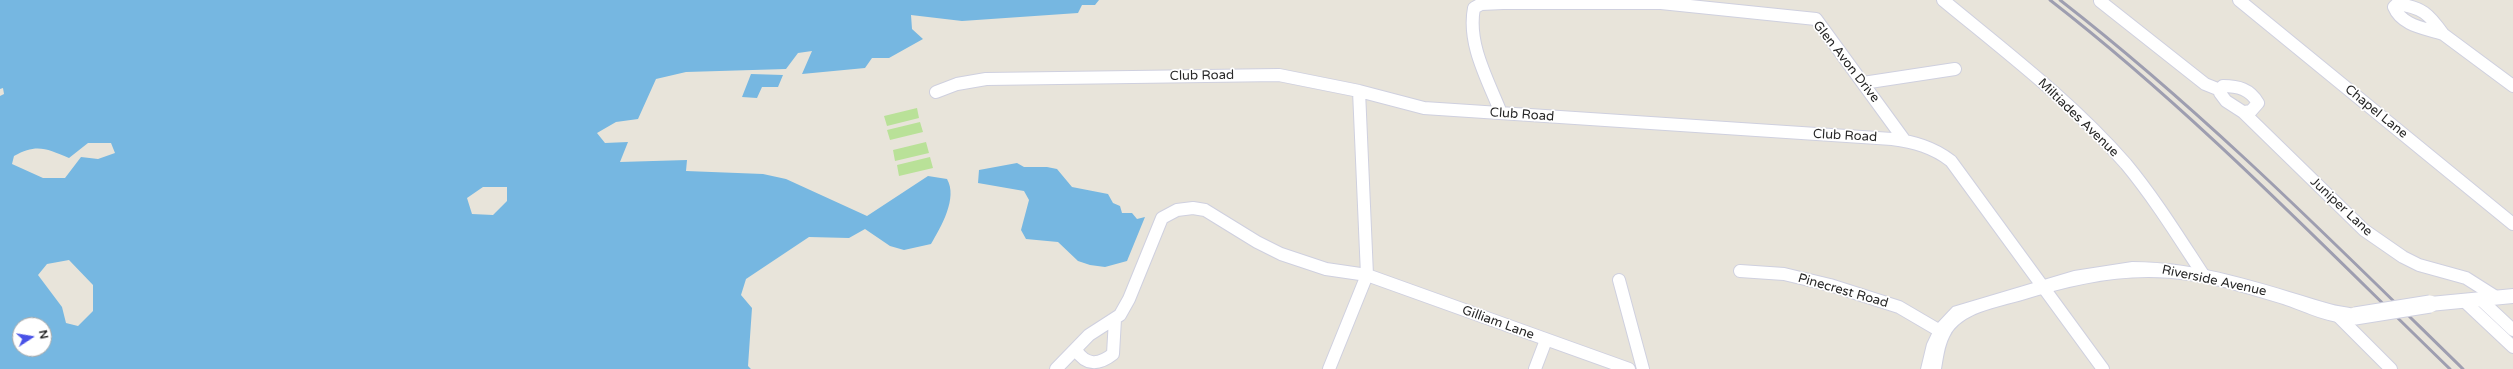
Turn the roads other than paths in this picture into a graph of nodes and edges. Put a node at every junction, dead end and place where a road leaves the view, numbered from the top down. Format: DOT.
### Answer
graph roads {
  1 [pos="1944,0"];
  2 [pos="2239,0"];
  3 [pos="2100,1"];
  4 [pos="2443,34"];
  5 [pos="1955,69"];
  6 [pos="1863,84"];
  7 [pos="2513,86"];
  8 [pos="2220,90"];
  9 [pos="1359,91"];
  10 [pos="936,92"];
  11 [pos="2245,112"];
  12 [pos="1501,113"];
  13 [pos="1905,140"];
  14 [pos="2513,224"];
  15 [pos="1740,271"];
  16 [pos="1367,275"];
  17 [pos="2204,276"];
  18 [pos="1619,280"];
  19 [pos="2043,288"];
  20 [pos="2488,298"];
  21 [pos="2336,314"];
  22 [pos="1115,319"];
  23 [pos="2513,330"];
  24 [pos="1940,331"];
  25 [pos="1546,340"];
  26 [pos="2513,347"];
  27 [pos="1076,350"];
  28 [pos="1056,369"];
  29 [pos="1329,369"];
  30 [pos="1535,369"];
  31 [pos="1629,369"];
  32 [pos="1643,369"];
  33 [pos="1931,369"];
  34 [pos="2103,369"];
  35 [pos="2391,369"];
  1 -- 17 [label="street, Miltiades Avenue"];
  2 -- 14 [label="street, Chapel Lane"];
  3 -- 8 [label="street, Juniper Lane"];
  4 -- 7 [label="street"];
  5 -- 6 [label="street"];
  6 -- 12 [label="street, Glen Avon Drive"];
  6 -- 13 [label="street, Glen Avon Drive"];
  8 -- 11 [label="street, Juniper Lane"];
  8 -- 11 [label="street"];
  9 -- 10 [label="street, Club Road"];
  9 -- 12 [label="street, Club Road"];
  9 -- 16 [label="street"];
  11 -- 20 [label="street, Juniper Lane"];
  12 -- 13 [label="street, Club Road"];
  13 -- 19 [label="street, Club Road"];
  15 -- 24 [label="street, Pinecrest Road"];
  16 -- 22 [label="street, Gilliam Lane"];
  16 -- 25 [label="street, Gilliam Lane"];
  16 -- 29 [label="street"];
  17 -- 19 [label="street, Riverside Avenue"];
  17 -- 21 [label="street, Riverside Avenue"];
  18 -- 32 [label="street"];
  19 -- 24 [label="street, Riverside Avenue"];
  19 -- 34 [label="street, Club Road"];
  20 -- 21 [label="street, Riverside Avenue, bridge"];
  20 -- 23 [label="street"];
  20 -- 26 [label="street"];
  21 -- 35 [label="street"];
  22 -- 27 [label="street"];
  22 -- 27 [label="street"];
  24 -- 33 [label="street"];
  25 -- 30 [label="street"];
  25 -- 31 [label="street, Gilliam Lane"];
  27 -- 28 [label="street"];
}
